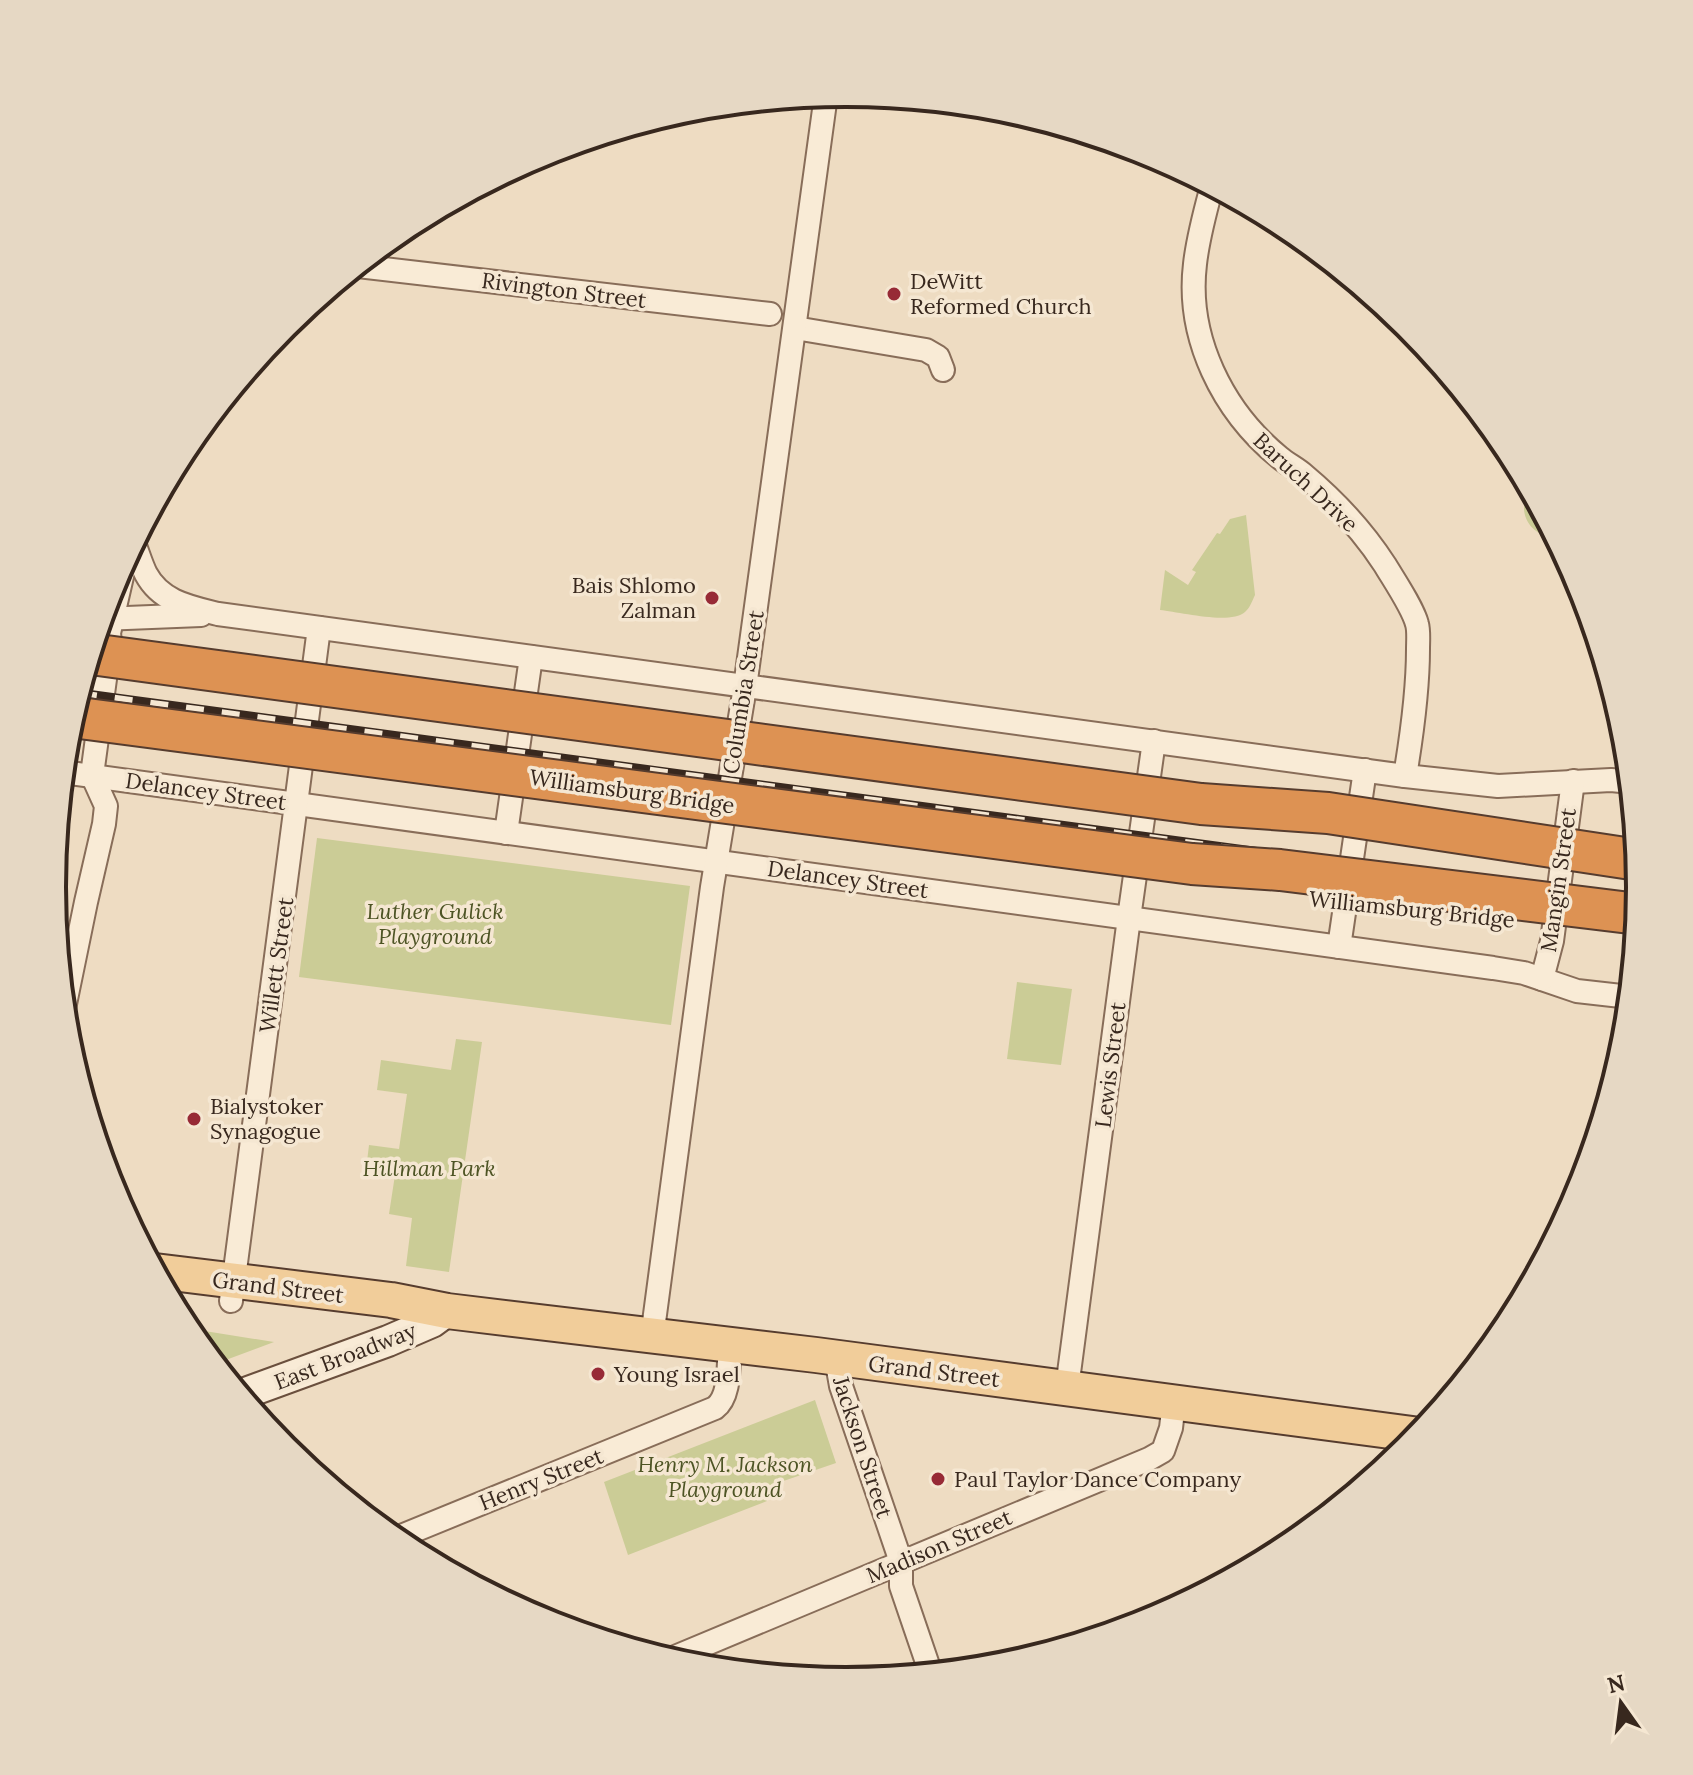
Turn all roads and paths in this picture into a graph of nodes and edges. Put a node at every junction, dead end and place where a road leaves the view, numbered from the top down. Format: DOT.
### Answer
graph roads {
  1 [pos="824,108"];
  2 [pos="1209,197"];
  3 [pos="372,268"];
  4 [pos="770,314"];
  5 [pos="795,328"];
  6 [pos="943,370"];
  7 [pos="139,557"];
  8 [pos="218,614"];
  9 [pos="114,619"];
  10 [pos="319,628"];
  11 [pos="109,632"];
  12 [pos="102,655"];
  13 [pos="531,657"];
  14 [pos="745,687"];
  15 [pos="85,719"];
  16 [pos="1154,741"];
  17 [pos="1365,770"];
  18 [pos="75,773"];
  19 [pos="92,775"];
  20 [pos="1405,776"];
  21 [pos="1573,781"];
  22 [pos="1619,781"];
  23 [pos="297,804"];
  24 [pos="1201,804"];
  25 [pos="506,833"];
  26 [pos="1626,858"];
  27 [pos="716,861"];
  28 [pos="1192,864"];
  29 [pos="1627,875"];
  30 [pos="1626,913"];
  31 [pos="1129,918"];
  32 [pos="1625,934"];
  33 [pos="69,947"];
  34 [pos="1339,947"];
  35 [pos="1542,979"];
  36 [pos="1619,996"];
  37 [pos="169,1275"];
  38 [pos="232,1291"];
  39 [pos="180,1293"];
  40 [pos="447,1311"];
  41 [pos="652,1337"];
  42 [pos="730,1345"];
  43 [pos="836,1358"];
  44 [pos="1067,1388"];
  45 [pos="251,1391"];
  46 [pos="1174,1402"];
  47 [pos="1404,1433"];
  48 [pos="409,1533"];
  49 [pos="901,1562"];
  50 [pos="688,1652"];
  51 [pos="927,1663"];
  1 -- 5 [label="street, Columbia Street"];
  2 -- 20 [label="street, Baruch Drive"];
  3 -- 4 [label="street, Rivington Street"];
  5 -- 6 [label="street"];
  5 -- 14 [label="street, Columbia Street"];
  7 -- 8 [label="street"];
  8 -- 9 [label="street"];
  8 -- 10 [label="street"];
  10 -- 13 [label="street"];
  10 -- 23 [label="street, Willett Street"];
  11 -- 19 [label="street"];
  12 -- 24 [label="highway, bridge"];
  13 -- 14 [label="street"];
  13 -- 25 [label="street"];
  14 -- 16 [label="street"];
  14 -- 27 [label="street, Columbia Street"];
  15 -- 28 [label="highway, Williamsburg Bridge, bridge"];
  16 -- 17 [label="street"];
  16 -- 31 [label="street, Lewis Street"];
  17 -- 20 [label="street"];
  17 -- 34 [label="street"];
  18 -- 19 [label="street, Delancey Street"];
  19 -- 23 [label="street, Delancey Street"];
  19 -- 33 [label="street"];
  20 -- 21 [label="street"];
  21 -- 22 [label="street"];
  21 -- 35 [label="street, Mangin Street"];
  23 -- 25 [label="street, Delancey Street"];
  23 -- 38 [label="street, Willett Street"];
  24 -- 26 [label="highway, bridge"];
  24 -- 29 [label="highway, bridge"];
  25 -- 27 [label="street, Delancey Street"];
  27 -- 31 [label="street, Delancey Street"];
  27 -- 41 [label="street, Columbia Street"];
  28 -- 30 [label="highway, Williamsburg Bridge, bridge"];
  28 -- 32 [label="highway, Williamsburg Bridge, bridge"];
  31 -- 34 [label="street, Delancey Street"];
  31 -- 44 [label="street, Lewis Street"];
  34 -- 35 [label="street, Delancey Street"];
  35 -- 36 [label="street, Delancey Street"];
  37 -- 38 [label="main road, Grand Street"];
  38 -- 39 [label="main road, Grand Street"];
  38 -- 40 [label="main road, Grand Street"];
  40 -- 41 [label="main road, Grand Street"];
  40 -- 45 [label="main road, East Broadway"];
  41 -- 42 [label="main road, Grand Street"];
  42 -- 43 [label="main road, Grand Street"];
  42 -- 48 [label="street, Henry Street"];
  43 -- 44 [label="main road, Grand Street"];
  43 -- 49 [label="street, Jackson Street"];
  44 -- 46 [label="main road, Grand Street"];
  46 -- 47 [label="main road, Grand Street"];
  46 -- 49 [label="street, Madison Street"];
  49 -- 50 [label="street, Madison Street"];
  49 -- 51 [label="street, Jackson Street"];
}
